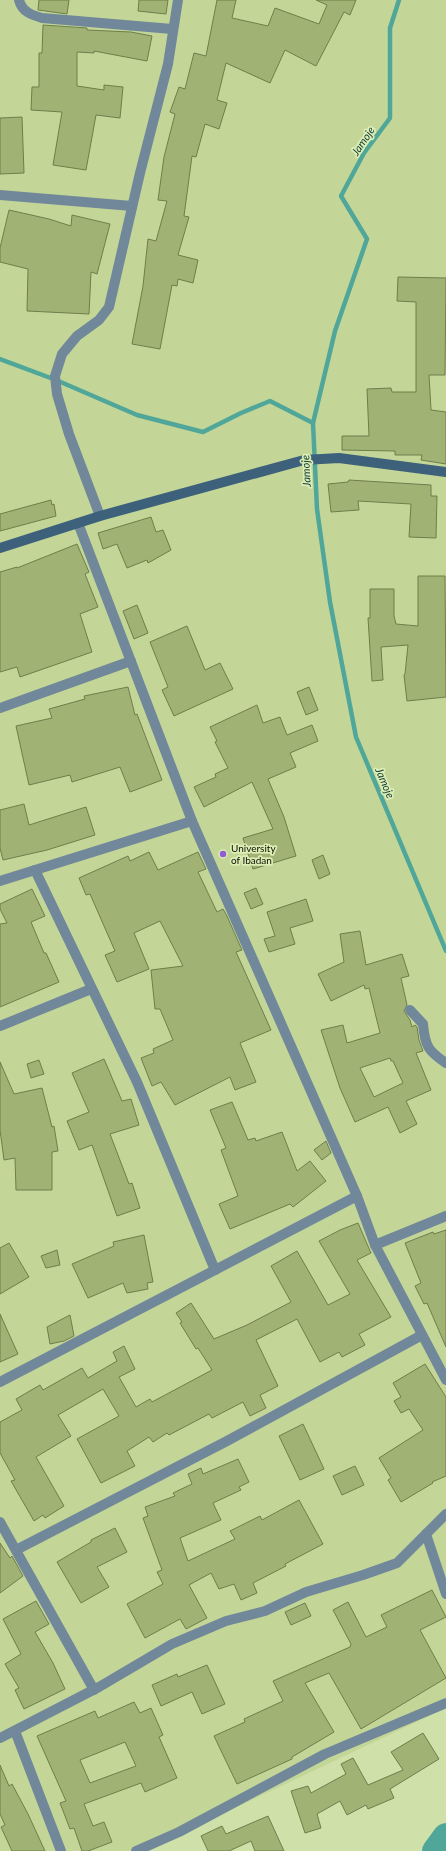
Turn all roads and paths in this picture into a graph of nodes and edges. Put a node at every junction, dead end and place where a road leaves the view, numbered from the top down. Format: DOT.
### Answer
graph roads {
  1 [pos="19,0"];
  2 [pos="178,0"];
  3 [pos="172,29"];
  4 [pos="0,195"];
  5 [pos="132,206"];
  6 [pos="446,472"];
  7 [pos="100,516"];
  8 [pos="78,523"];
  9 [pos="0,548"];
  10 [pos="131,661"];
  11 [pos="0,708"];
  12 [pos="192,821"];
  13 [pos="35,870"];
  14 [pos="0,881"];
  15 [pos="91,989"];
  16 [pos="410,1010"];
  17 [pos="0,1026"];
  18 [pos="446,1063"];
  19 [pos="357,1196"];
  20 [pos="446,1216"];
  21 [pos="375,1245"];
  22 [pos="215,1270"];
  23 [pos="422,1335"];
  24 [pos="446,1380"];
  25 [pos="0,1382"];
  26 [pos="446,1514"];
  27 [pos="0,1522"];
  28 [pos="426,1534"];
  29 [pos="16,1550"];
  30 [pos="446,1594"];
  31 [pos="94,1690"];
  32 [pos="446,1703"];
  33 [pos="15,1731"];
  34 [pos="0,1738"];
  35 [pos="61,1851"];
  36 [pos="136,1851"];
  1 -- 3 [label="street"];
  2 -- 3 [label="street"];
  3 -- 5 [label="street"];
  4 -- 5 [label="street"];
  5 -- 7 [label="street"];
  6 -- 7 [label="street"];
  7 -- 8 [label="street"];
  8 -- 9 [label="street"];
  8 -- 10 [label="street"];
  10 -- 11 [label="street"];
  10 -- 12 [label="street"];
  12 -- 13 [label="street"];
  12 -- 19 [label="street"];
  13 -- 14 [label="street"];
  13 -- 15 [label="street"];
  15 -- 17 [label="street"];
  15 -- 22 [label="street"];
  16 -- 18 [label="street"];
  19 -- 21 [label="street"];
  19 -- 22 [label="street"];
  20 -- 21 [label="street"];
  21 -- 23 [label="street"];
  22 -- 25 [label="street"];
  23 -- 24 [label="street"];
  23 -- 29 [label="street"];
  26 -- 28 [label="street"];
  27 -- 29 [label="street"];
  28 -- 30 [label="street"];
  28 -- 31 [label="street"];
  29 -- 31 [label="street"];
  31 -- 33 [label="street"];
  32 -- 36 [label="street"];
  33 -- 34 [label="street"];
  33 -- 35 [label="street"];
}
